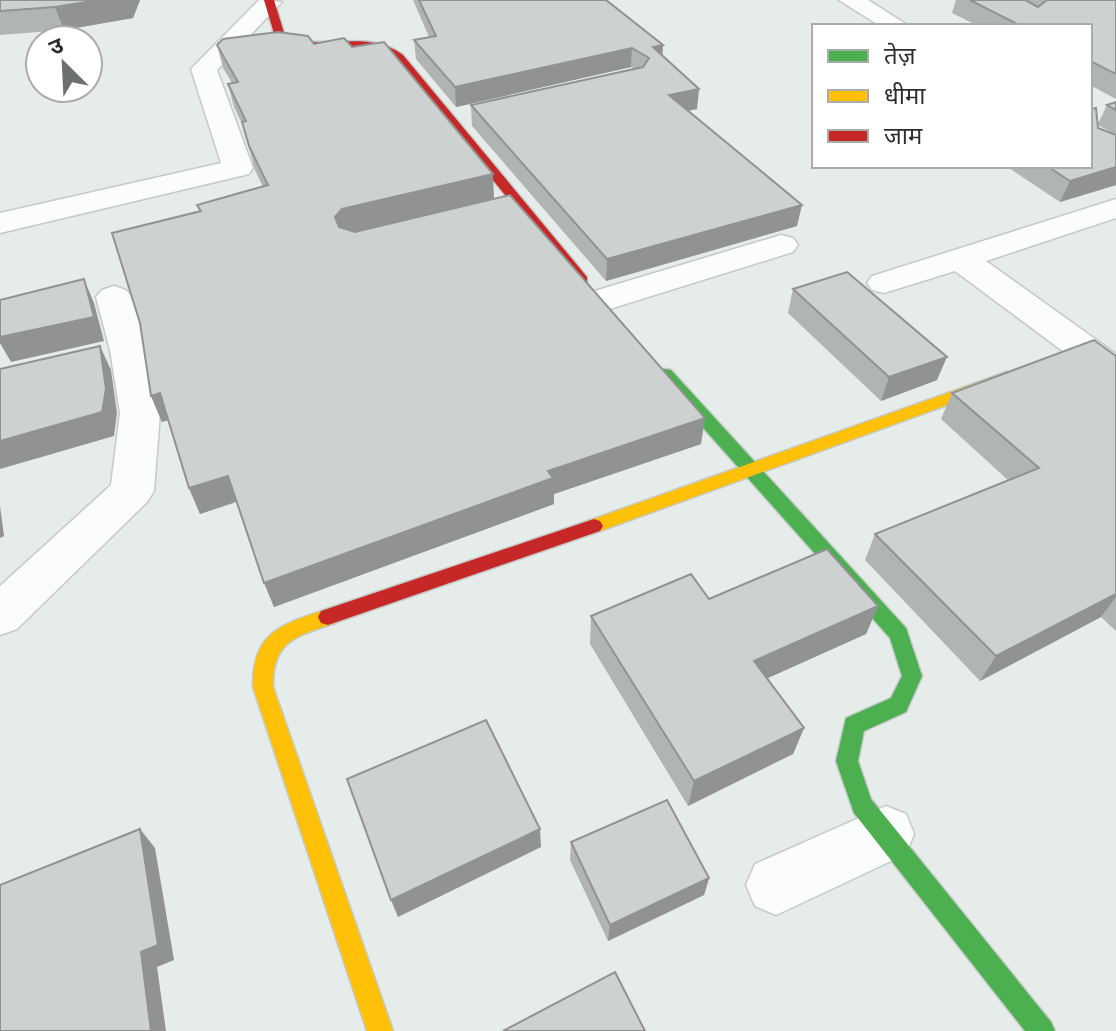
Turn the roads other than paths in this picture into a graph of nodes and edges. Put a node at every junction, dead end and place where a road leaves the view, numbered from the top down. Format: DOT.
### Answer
graph roads {
  1 [pos="851,0"];
  2 [pos="270,1"];
  3 [pos="893,24"];
  4 [pos="482,112"];
  5 [pos="452,119"];
  6 [pos="1116,208"];
  7 [pos="0,223"];
  8 [pos="781,245"];
  9 [pos="958,257"];
  10 [pos="884,283"];
  11 [pos="114,297"];
  12 [pos="610,311"];
  13 [pos="658,365"];
  14 [pos="1026,370"];
  15 [pos="1116,372"];
  16 [pos="751,471"];
  17 [pos="0,615"];
  18 [pos="886,834"];
  19 [pos="776,885"];
  20 [pos="380,1031"];
  21 [pos="1042,1031"];
  1 -- 3 [label="street"];
  2 -- 5 [label="street"];
  2 -- 7 [label="street"];
  4 -- 5 [label="street"];
  5 -- 12 [label="street"];
  6 -- 9 [label="street"];
  8 -- 12 [label="street"];
  9 -- 10 [label="street"];
  9 -- 15 [label="street"];
  11 -- 17 [label="street"];
  13 -- 16 [label="street"];
  14 -- 16 [label="street"];
  16 -- 18 [label="street"];
  16 -- 20 [label="street"];
  18 -- 19 [label="street"];
  18 -- 21 [label="street"];
}
